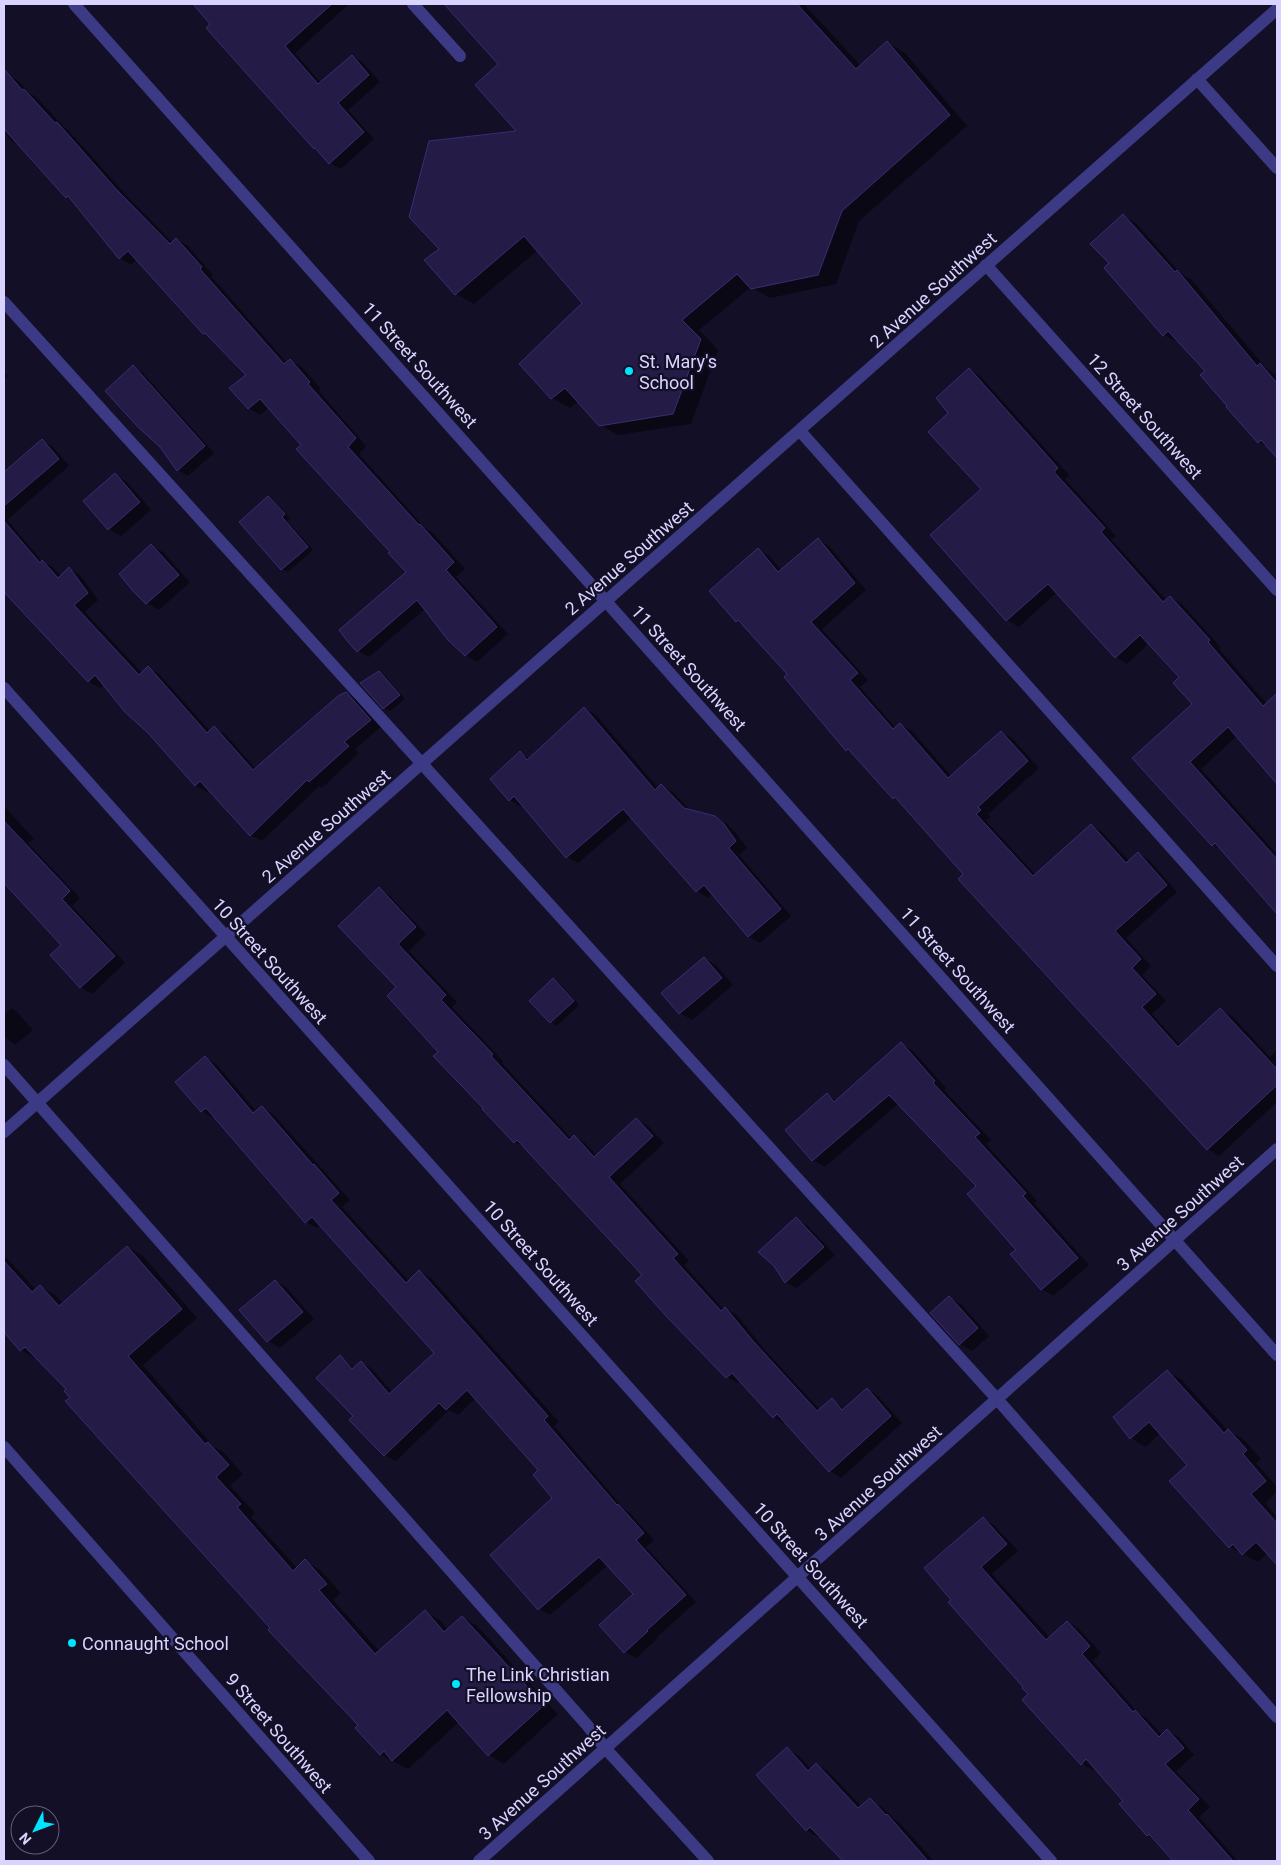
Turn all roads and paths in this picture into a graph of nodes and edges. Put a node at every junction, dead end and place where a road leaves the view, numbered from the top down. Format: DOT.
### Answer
graph roads {
  1 [pos="74,4"];
  2 [pos="413,4"];
  3 [pos="1277,8"];
  4 [pos="460,56"];
  5 [pos="1197,79"];
  6 [pos="1277,168"];
  7 [pos="986,265"];
  8 [pos="4,302"];
  9 [pos="800,431"];
  10 [pos="1277,590"];
  11 [pos="607,601"];
  12 [pos="4,688"];
  13 [pos="422,764"];
  14 [pos="225,938"];
  15 [pos="1277,966"];
  16 [pos="4,1065"];
  17 [pos="38,1102"];
  18 [pos="4,1132"];
  19 [pos="1277,1149"];
  20 [pos="1175,1240"];
  21 [pos="1277,1355"];
  22 [pos="997,1399"];
  23 [pos="4,1447"];
  24 [pos="798,1577"];
  25 [pos="1277,1717"];
  26 [pos="606,1749"];
  27 [pos="370,1861"];
  28 [pos="479,1861"];
  29 [pos="708,1861"];
  30 [pos="1051,1861"];
  1 -- 11 [label="street, 11 Street Southwest"];
  2 -- 4 [label="street"];
  3 -- 5 [label="street, 2 Avenue Southwest"];
  5 -- 6 [label="street"];
  5 -- 7 [label="street, 2 Avenue Southwest"];
  7 -- 9 [label="street, 2 Avenue Southwest"];
  7 -- 10 [label="street, 12 Street Southwest"];
  8 -- 13 [label="street"];
  9 -- 11 [label="street, 2 Avenue Southwest"];
  9 -- 15 [label="street"];
  11 -- 13 [label="street, 2 Avenue Southwest"];
  11 -- 20 [label="street, 11 Street Southwest"];
  12 -- 14 [label="street, 10 Street Southwest"];
  13 -- 14 [label="street, 2 Avenue Southwest"];
  13 -- 22 [label="street"];
  14 -- 17 [label="street, 2 Avenue Southwest"];
  14 -- 24 [label="street, 10 Street Southwest"];
  16 -- 17 [label="street"];
  17 -- 18 [label="street, 2 Avenue Southwest"];
  17 -- 26 [label="street"];
  19 -- 20 [label="street, 3 Avenue Southwest"];
  20 -- 21 [label="street, 11 Street Southwest"];
  20 -- 22 [label="street, 3 Avenue Southwest"];
  22 -- 24 [label="street, 3 Avenue Southwest"];
  22 -- 25 [label="street"];
  23 -- 27 [label="street, 9 Street Southwest"];
  24 -- 26 [label="street, 3 Avenue Southwest"];
  24 -- 30 [label="street, 10 Street Southwest"];
  26 -- 28 [label="street, 3 Avenue Southwest"];
  26 -- 29 [label="street"];
}
